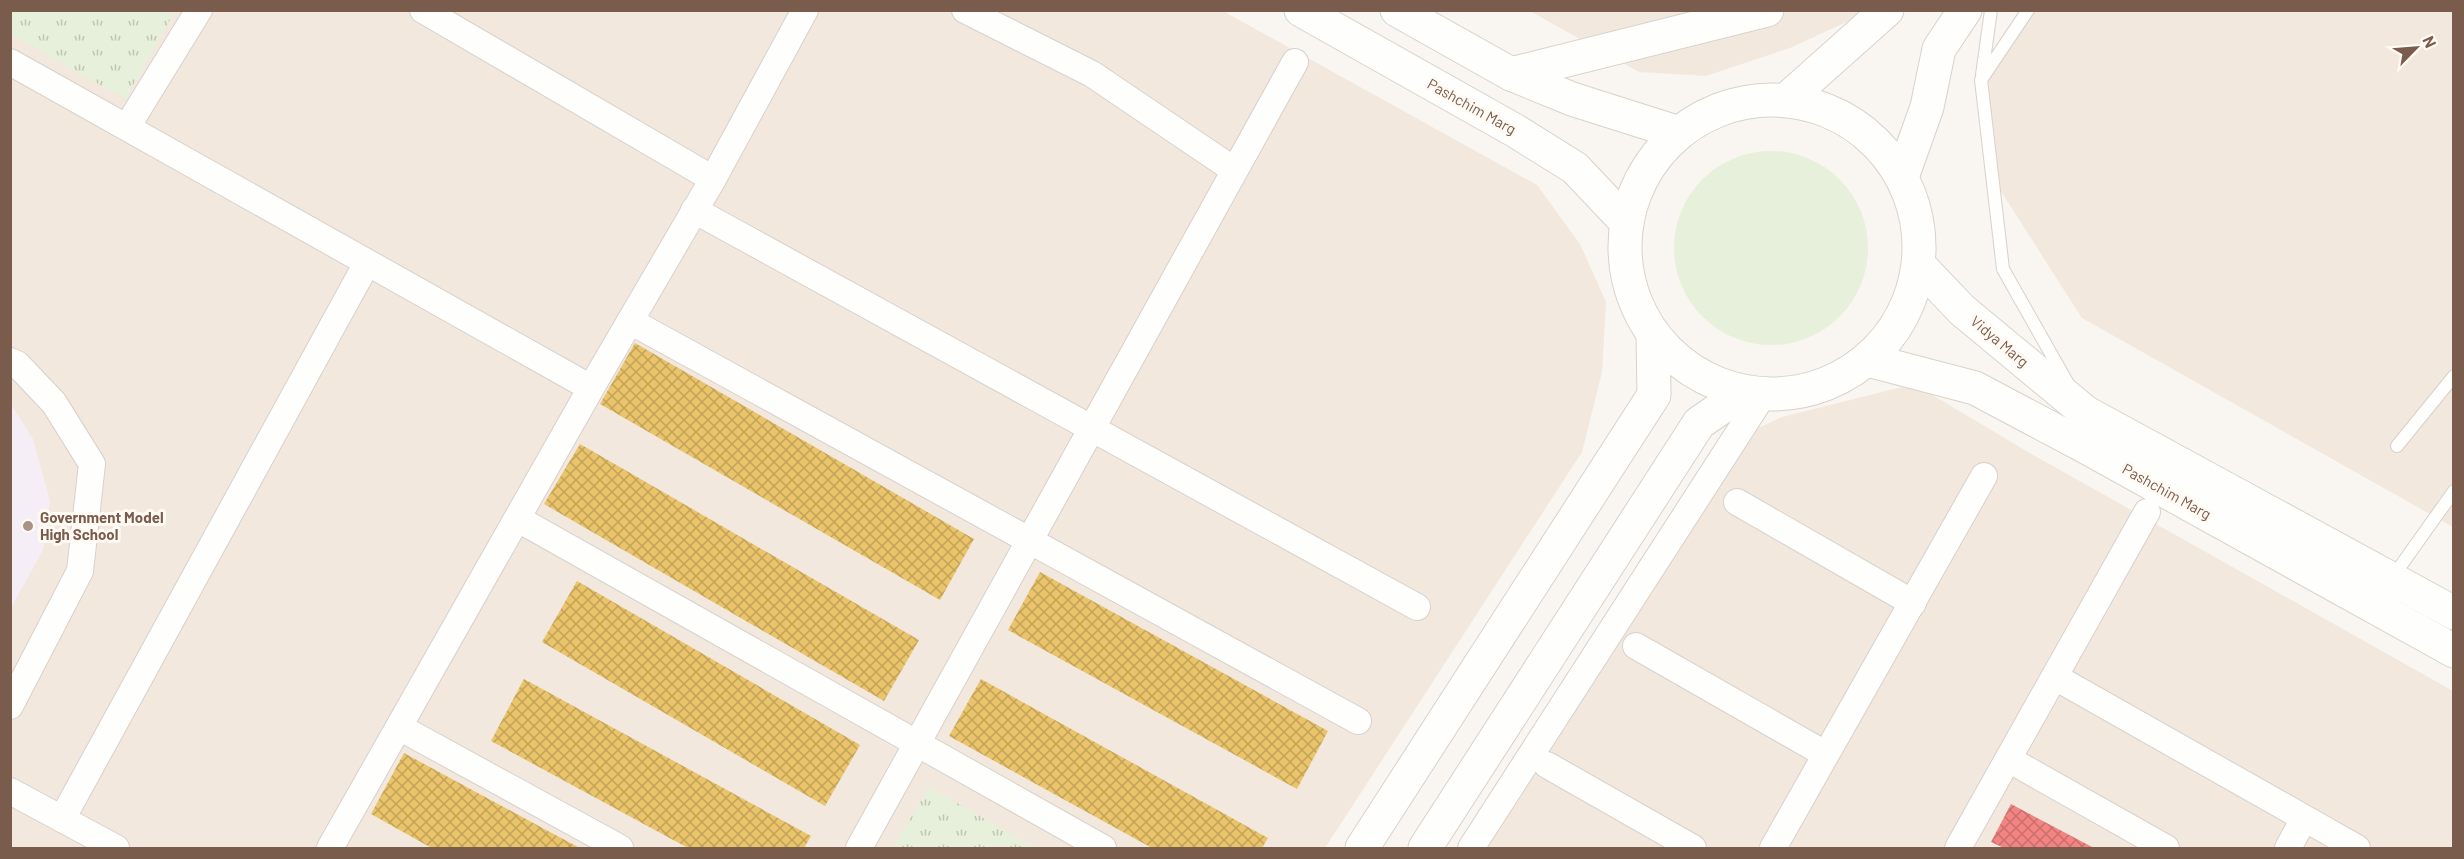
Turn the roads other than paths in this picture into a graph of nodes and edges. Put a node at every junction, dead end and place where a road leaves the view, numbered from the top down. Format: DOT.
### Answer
graph roads {
  1 [pos="199,10"];
  2 [pos="423,10"];
  3 [pos="805,10"];
  4 [pos="965,10"];
  5 [pos="1301,10"];
  6 [pos="1397,10"];
  7 [pos="1767,10"];
  8 [pos="1887,10"];
  9 [pos="1965,10"];
  10 [pos="1991,10"];
  11 [pos="2028,10"];
  12 [pos="10,62"];
  13 [pos="1294,62"];
  14 [pos="1511,74"];
  15 [pos="1981,80"];
  16 [pos="1786,100"];
  17 [pos="127,128"];
  18 [pos="1679,133"];
  19 [pos="1234,171"];
  20 [pos="1902,177"];
  21 [pos="713,179"];
  22 [pos="694,210"];
  23 [pos="1627,224"];
  24 [pos="367,263"];
  25 [pos="1919,266"];
  26 [pos="630,321"];
  27 [pos="1653,334"];
  28 [pos="1868,360"];
  29 [pos="10,361"];
  30 [pos="2454,376"];
  31 [pos="591,388"];
  32 [pos="2449,391"];
  33 [pos="1754,393"];
  34 [pos="2085,412"];
  35 [pos="1092,428"];
  36 [pos="2397,446"];
  37 [pos="1984,476"];
  38 [pos="2454,491"];
  39 [pos="1737,502"];
  40 [pos="2147,512"];
  41 [pos="518,519"];
  42 [pos="1029,541"];
  43 [pos="2392,579"];
  44 [pos="1913,603"];
  45 [pos="1417,607"];
  46 [pos="2454,613"];
  47 [pos="1636,646"];
  48 [pos="2454,651"];
  49 [pos="2055,677"];
  50 [pos="10,706"];
  51 [pos="1358,721"];
  52 [pos="399,727"];
  53 [pos="917,744"];
  54 [pos="1825,754"];
  55 [pos="2008,759"];
  56 [pos="1547,765"];
  57 [pos="10,791"];
  58 [pos="62,819"];
  59 [pos="2304,819"];
  60 [pos="1665,842"];
  61 [pos="116,849"];
  62 [pos="330,849"];
  63 [pos="620,849"];
  64 [pos="859,849"];
  65 [pos="1103,849"];
  66 [pos="1362,849"];
  67 [pos="1425,849"];
  68 [pos="1471,849"];
  69 [pos="1693,849"];
  70 [pos="1773,849"];
  71 [pos="1958,849"];
  72 [pos="2166,849"];
  73 [pos="2288,849"];
  74 [pos="2357,849"];
  1 -- 17 [label="street"];
  2 -- 21 [label="street"];
  3 -- 21 [label="street"];
  4 -- 19 [label="street"];
  5 -- 23 [label="main road, Pashchim Marg"];
  6 -- 14 [label="main road"];
  7 -- 14 [label="main road"];
  8 -- 16 [label="main road"];
  9 -- 20 [label="main road"];
  10 -- 15 [label="lane"];
  11 -- 15 [label="lane"];
  12 -- 17 [label="street"];
  13 -- 19 [label="street"];
  14 -- 18 [label="main road"];
  15 -- 34 [label="lane"];
  16 -- 18 [label="main road"];
  16 -- 20 [label="main road"];
  17 -- 24 [label="street"];
  18 -- 23 [label="main road"];
  19 -- 35 [label="street"];
  20 -- 25 [label="main road"];
  21 -- 22 [label="street"];
  22 -- 26 [label="street"];
  22 -- 35 [label="street"];
  23 -- 27 [label="main road"];
  24 -- 31 [label="street"];
  24 -- 58 [label="street"];
  25 -- 28 [label="main road"];
  25 -- 34 [label="main road, Vidya Marg"];
  26 -- 31 [label="street"];
  26 -- 42 [label="street"];
  27 -- 33 [label="main road"];
  27 -- 66 [label="main road"];
  28 -- 33 [label="main road"];
  28 -- 48 [label="main road, Pashchim Marg"];
  29 -- 50 [label="street"];
  30 -- 32 [label="lane"];
  31 -- 41 [label="street"];
  32 -- 36 [label="lane"];
  33 -- 67 [label="main road"];
  33 -- 68 [label="street"];
  34 -- 43 [label="main road, Pashchim Marg"];
  35 -- 42 [label="street"];
  35 -- 45 [label="street"];
  37 -- 44 [label="street"];
  38 -- 43 [label="lane"];
  39 -- 44 [label="street"];
  40 -- 49 [label="street"];
  41 -- 52 [label="street"];
  41 -- 53 [label="street"];
  42 -- 51 [label="street"];
  42 -- 53 [label="street"];
  43 -- 46 [label="main road, Pashchim Marg"];
  44 -- 54 [label="street"];
  47 -- 54 [label="street"];
  49 -- 55 [label="street"];
  49 -- 59 [label="street"];
  52 -- 62 [label="street"];
  52 -- 63 [label="street"];
  53 -- 64 [label="street"];
  53 -- 65 [label="street"];
  54 -- 70 [label="street"];
  55 -- 71 [label="street"];
  55 -- 72 [label="street"];
  56 -- 60 [label="street"];
  57 -- 58 [label="street"];
  58 -- 61 [label="street"];
  59 -- 73 [label="street"];
  59 -- 74 [label="street"];
  60 -- 69 [label="street"];
}
